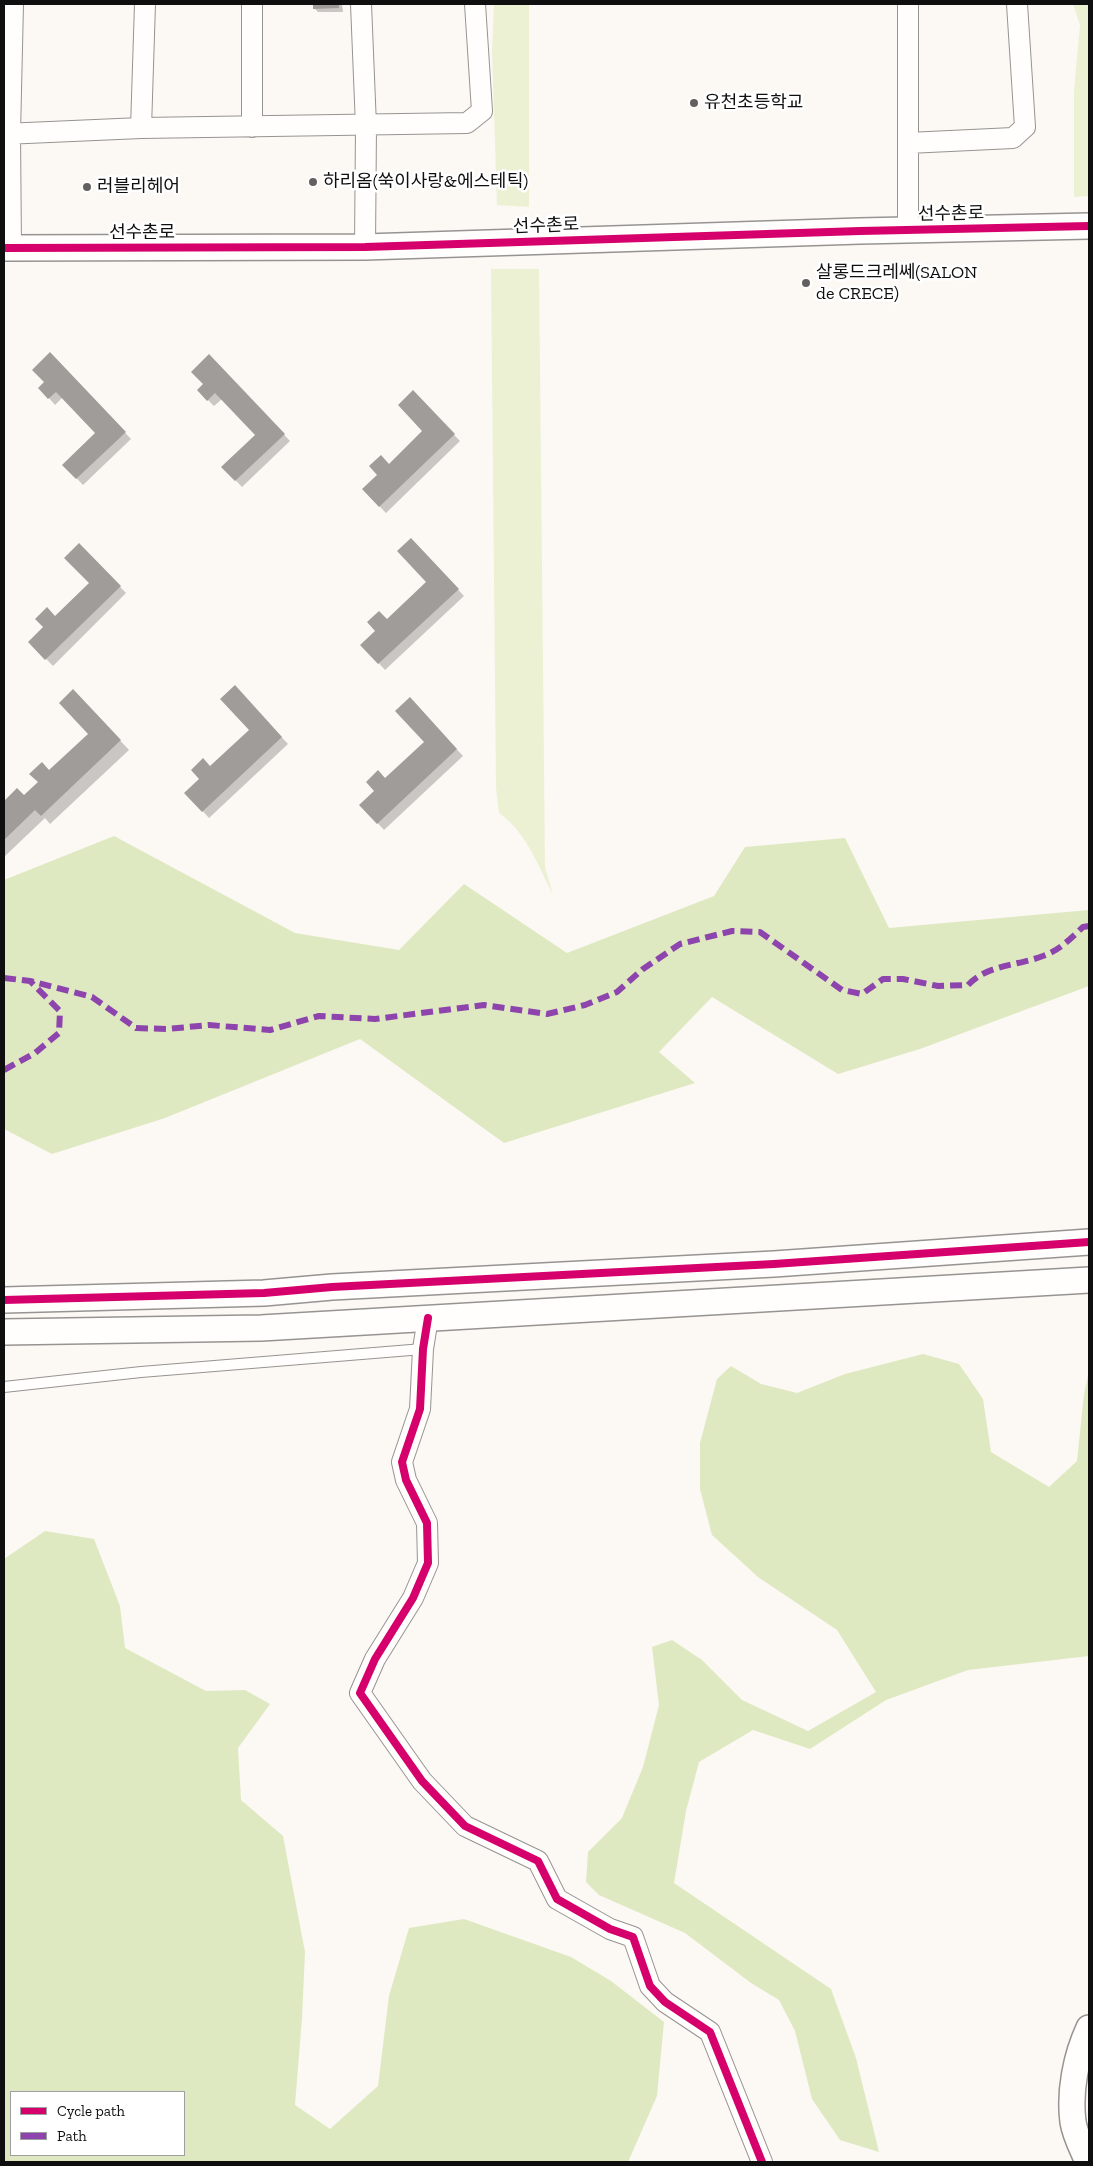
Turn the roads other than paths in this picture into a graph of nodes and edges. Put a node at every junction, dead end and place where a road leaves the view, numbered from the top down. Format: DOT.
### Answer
graph roads {
  1 [pos="13,4"];
  2 [pos="145,4"];
  3 [pos="252,4"];
  4 [pos="362,4"];
  5 [pos="475,4"];
  6 [pos="908,4"];
  7 [pos="1017,4"];
  8 [pos="366,126"];
  9 [pos="252,127"];
  10 [pos="140,128"];
  11 [pos="7,134"];
  12 [pos="908,143"];
  13 [pos="1089,226"];
  14 [pos="908,229"];
  15 [pos="365,247"];
  16 [pos="7,248"];
  17 [pos="1082,1241"];
  18 [pos="1082,1282"];
  19 [pos="4,1300"];
  20 [pos="428,1318"];
  21 [pos="4,1332"];
  22 [pos="423,1349"];
  23 [pos="4,1387"];
  24 [pos="1089,2028"];
  25 [pos="762,2162"];
  26 [pos="1088,2162"];
  1 -- 11 [label="street"];
  2 -- 10 [label="street"];
  3 -- 9 [label="street"];
  4 -- 8 [label="street"];
  5 -- 8 [label="street"];
  6 -- 12 [label="street, 선수촌로"];
  7 -- 12 [label="street"];
  8 -- 9 [label="street"];
  8 -- 15 [label="street"];
  9 -- 10 [label="street"];
  10 -- 11 [label="street"];
  11 -- 16 [label="street"];
  12 -- 14 [label="street, 선수촌로"];
  13 -- 14 [label="street, 선수촌로"];
  14 -- 15 [label="street, 선수촌로"];
  15 -- 16 [label="street, 선수촌로"];
  17 -- 19 [label="street"];
  18 -- 20 [label="street"];
  20 -- 21 [label="street"];
  20 -- 22 [label="street"];
  22 -- 23 [label="lane"];
  22 -- 25 [label="street"];
  24 -- 26 [label="street"];
}
